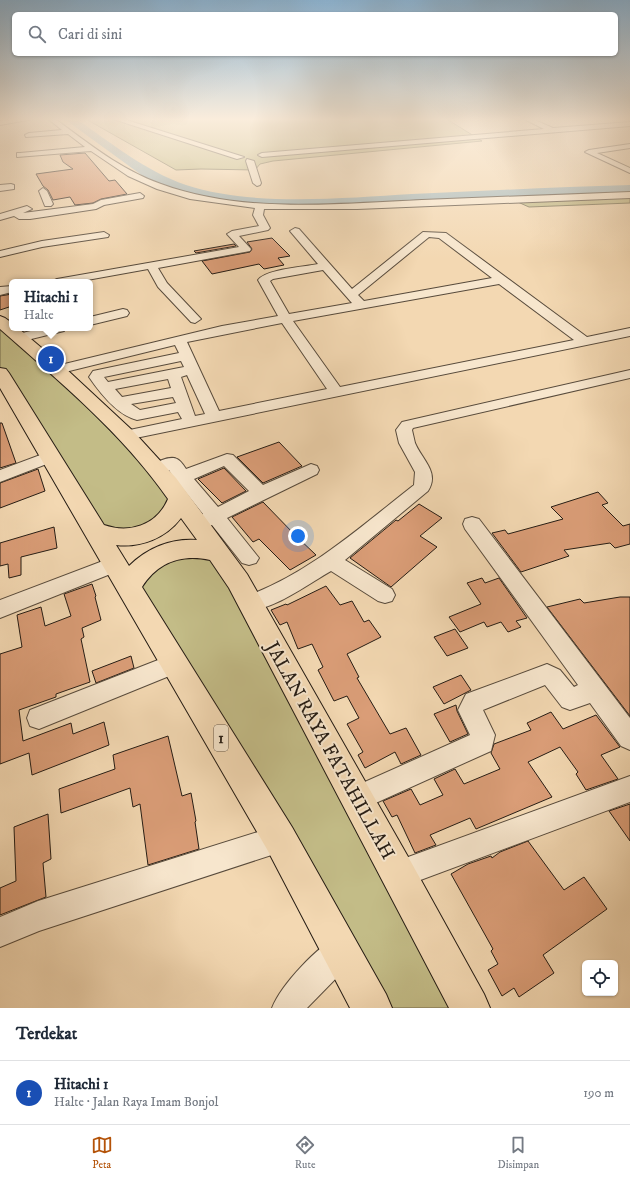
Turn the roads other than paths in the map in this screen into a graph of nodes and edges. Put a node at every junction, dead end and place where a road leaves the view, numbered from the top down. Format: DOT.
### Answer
graph roads {
  1 [pos="116,165"];
  2 [pos="252,165"];
  3 [pos="617,165"];
  4 [pos="630,171"];
  5 [pos="257,183"];
  6 [pos="11,187"];
  7 [pos="0,188"];
  8 [pos="519,190"];
  9 [pos="43,191"];
  10 [pos="630,195"];
  11 [pos="140,196"];
  12 [pos="304,198"];
  13 [pos="48,204"];
  14 [pos="260,205"];
  15 [pos="72,210"];
  16 [pos="14,214"];
  17 [pos="1,220"];
  18 [pos="296,231"];
  19 [pos="104,235"];
  20 [pos="0,254"];
  21 [pos="152,266"];
  22 [pos="326,266"];
  23 [pos="75,279"];
  24 [pos="501,280"];
  25 [pos="351,295"];
  26 [pos="360,304"];
  27 [pos="123,313"];
  28 [pos="286,318"];
  29 [pos="93,320"];
  30 [pos="195,320"];
  31 [pos="0,321"];
  32 [pos="9,330"];
  33 [pos="11,331"];
  34 [pos="47,331"];
  35 [pos="630,332"];
  36 [pos="18,338"];
  37 [pos="180,339"];
  38 [pos="584,341"];
  39 [pos="185,356"];
  40 [pos="57,370"];
  41 [pos="192,370"];
  42 [pos="0,372"];
  43 [pos="173,374"];
  44 [pos="630,374"];
  45 [pos="105,387"];
  46 [pos="180,390"];
  47 [pos="337,393"];
  48 [pos="118,402"];
  49 [pos="184,406"];
  50 [pos="215,418"];
  51 [pos="191,422"];
  52 [pos="126,435"];
  53 [pos="51,456"];
  54 [pos="311,470"];
  55 [pos="0,476"];
  56 [pos="172,482"];
  57 [pos="261,493"];
  58 [pos="207,520"];
  59 [pos="472,524"];
  60 [pos="93,530"];
  61 [pos="217,553"];
  62 [pos="249,558"];
  63 [pos="331,561"];
  64 [pos="122,575"];
  65 [pos="385,595"];
  66 [pos="251,604"];
  67 [pos="0,609"];
  68 [pos="176,663"];
  69 [pos="595,690"];
  70 [pos="38,718"];
  71 [pos="630,738"];
  72 [pos="630,789"];
  73 [pos="358,798"];
  74 [pos="280,840"];
  75 [pos="399,874"];
  76 [pos="0,932"];
  77 [pos="342,951"];
  78 [pos="288,1008"];
  79 [pos="372,1008"];
  80 [pos="470,1008"];
  1 -- 14 [label="street"];
  2 -- 5 [label="street"];
  3 -- 4 [label="street"];
  6 -- 7 [label="street"];
  8 -- 12 [label="street"];
  9 -- 13 [label="street"];
  10 -- 14 [label="street"];
  11 -- 15 [label="street"];
  13 -- 15 [label="street"];
  13 -- 16 [label="street"];
  14 -- 21 [label="street"];
  15 -- 16 [label="street"];
  16 -- 17 [label="street"];
  18 -- 22 [label="street"];
  19 -- 20 [label="street"];
  21 -- 23 [label="street"];
  21 -- 30 [label="street"];
  22 -- 25 [label="street"];
  22 -- 28 [label="street"];
  24 -- 25 [label="street"];
  24 -- 26 [label="street"];
  24 -- 38 [label="street"];
  25 -- 26 [label="street"];
  26 -- 28 [label="street"];
  27 -- 29 [label="street"];
  28 -- 37 [label="street"];
  28 -- 47 [label="street"];
  31 -- 32 [label="highway, JALAN RAYA FATAHILLAH"];
  33 -- 36 [label="highway, JALAN RAYA FATAHILLAH"];
  34 -- 36 [label="street"];
  35 -- 38 [label="street"];
  36 -- 40 [label="highway, JALAN RAYA FATAHILLAH"];
  37 -- 39 [label="street"];
  37 -- 40 [label="street"];
  38 -- 47 [label="street"];
  39 -- 41 [label="street"];
  39 -- 45 [label="street"];
  40 -- 52 [label="highway, JALAN RAYA FATAHILLAH"];
  41 -- 43 [label="street"];
  41 -- 50 [label="street"];
  42 -- 53 [label="highway, 1"];
  43 -- 45 [label="street"];
  43 -- 46 [label="street"];
  44 -- 63 [label="street"];
  45 -- 48 [label="street"];
  46 -- 48 [label="street"];
  46 -- 49 [label="street"];
  47 -- 50 [label="street"];
  48 -- 49 [label="street"];
  49 -- 51 [label="street"];
  50 -- 51 [label="street"];
  51 -- 52 [label="street"];
  52 -- 56 [label="highway, JALAN RAYA FATAHILLAH"];
  53 -- 55 [label="street"];
  53 -- 60 [label="highway, 1"];
  54 -- 57 [label="street"];
  56 -- 57 [label="street"];
  56 -- 58 [label="highway, JALAN RAYA FATAHILLAH"];
  56 -- 60 [label="highway"];
  57 -- 58 [label="street"];
  58 -- 61 [label="highway, JALAN RAYA FATAHILLAH"];
  58 -- 62 [label="street"];
  59 -- 69 [label="street"];
  60 -- 64 [label="highway, 1"];
  61 -- 64 [label="highway"];
  61 -- 66 [label="highway, JALAN RAYA FATAHILLAH"];
  63 -- 65 [label="street"];
  63 -- 66 [label="street"];
  64 -- 67 [label="street"];
  64 -- 68 [label="highway, 1"];
  66 -- 73 [label="highway, JALAN RAYA FATAHILLAH"];
  68 -- 70 [label="street"];
  68 -- 74 [label="highway, 1"];
  69 -- 71 [label="street"];
  69 -- 73 [label="street"];
  72 -- 75 [label="street"];
  73 -- 75 [label="highway, JALAN RAYA FATAHILLAH"];
  74 -- 76 [label="street"];
  74 -- 77 [label="highway, 1"];
  75 -- 80 [label="highway, JALAN RAYA FATAHILLAH"];
  77 -- 78 [label="street"];
  77 -- 79 [label="highway, 1"];
}
